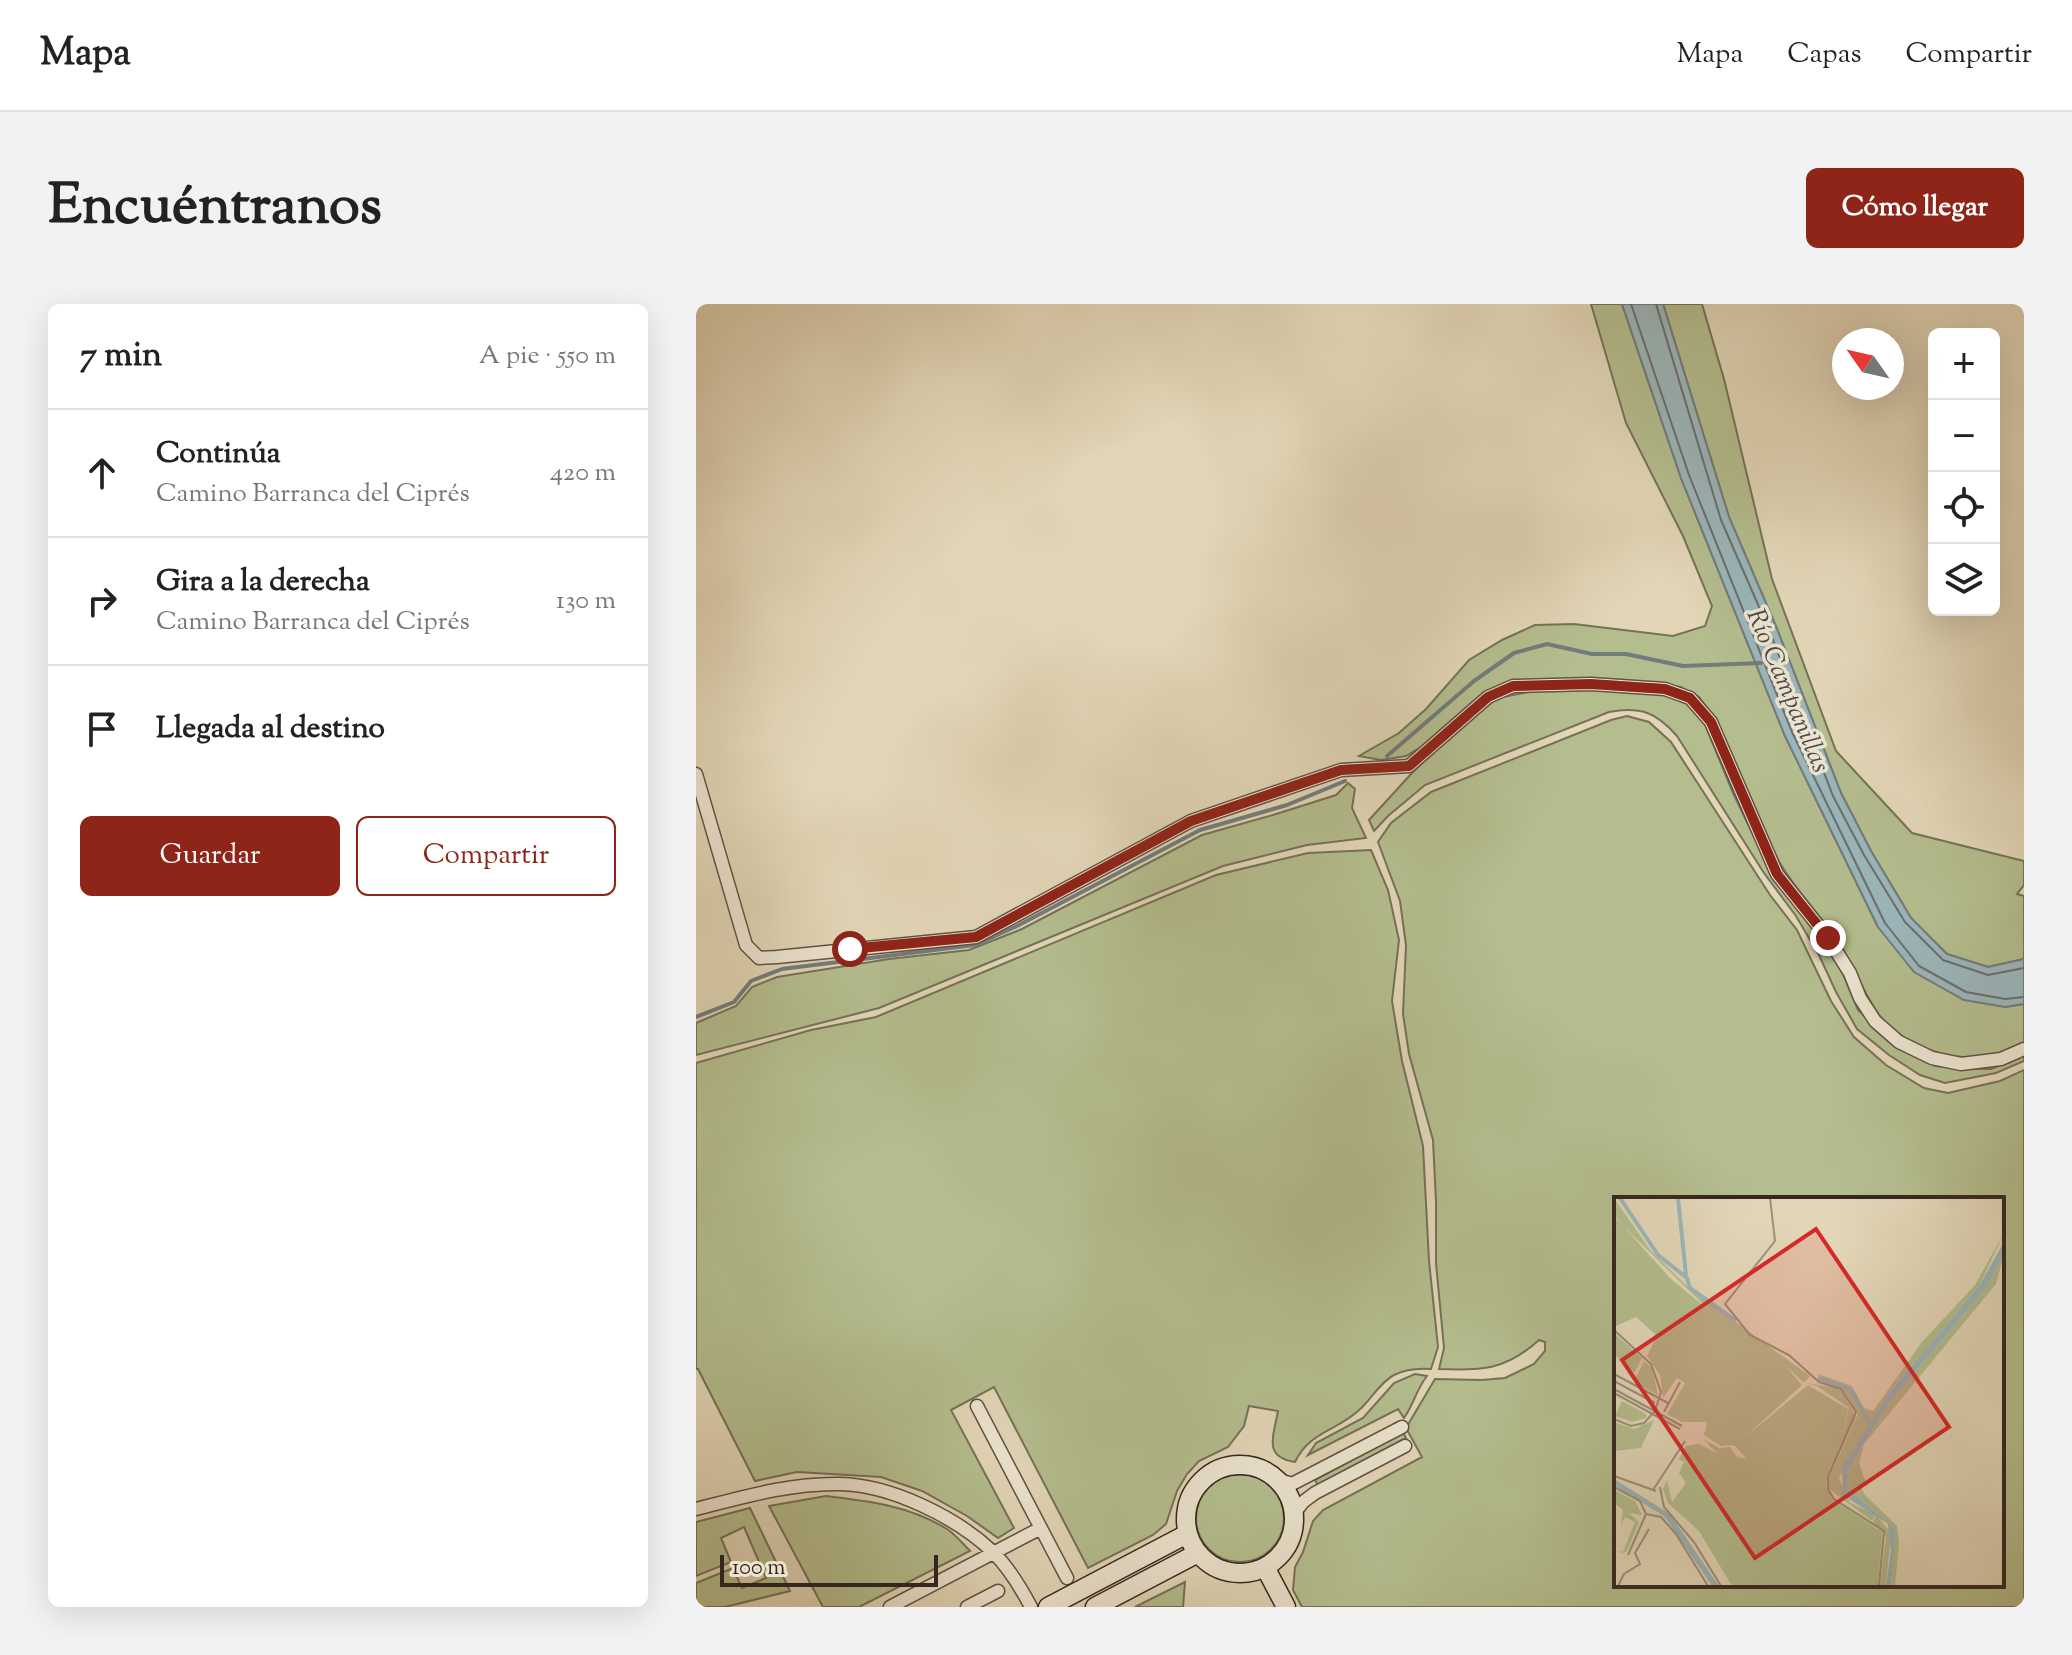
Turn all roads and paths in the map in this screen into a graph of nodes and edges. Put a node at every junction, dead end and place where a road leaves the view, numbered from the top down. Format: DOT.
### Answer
graph roads {
  1 [pos="696,774"];
  2 [pos="2024,1049"];
  3 [pos="977,1406"];
  4 [pos="1402,1427"];
  5 [pos="1405,1446"];
  6 [pos="1273,1478"];
  7 [pos="696,1509"];
  8 [pos="1292,1516"];
  9 [pos="1041,1528"];
  10 [pos="1187,1534"];
  11 [pos="994,1553"];
  12 [pos="1198,1553"];
  13 [pos="1265,1567"];
  14 [pos="1067,1578"];
  15 [pos="998,1591"];
  16 [pos="890,1607"];
  17 [pos="967,1607"];
  18 [pos="1031,1607"];
  19 [pos="1048,1607"];
  20 [pos="1095,1607"];
  21 [pos="1286,1607"];
  1 -- 2 [label="street"];
  3 -- 9 [label="street"];
  4 -- 6 [label="street"];
  5 -- 8 [label="street"];
  6 -- 8 [label="street"];
  6 -- 10 [label="street"];
  7 -- 11 [label="street"];
  8 -- 13 [label="street"];
  9 -- 11 [label="street"];
  9 -- 14 [label="street"];
  10 -- 12 [label="street"];
  10 -- 19 [label="street"];
  11 -- 16 [label="street"];
  11 -- 18 [label="street"];
  12 -- 13 [label="street"];
  12 -- 20 [label="street"];
  13 -- 21 [label="street"];
  15 -- 17 [label="street"];
}
